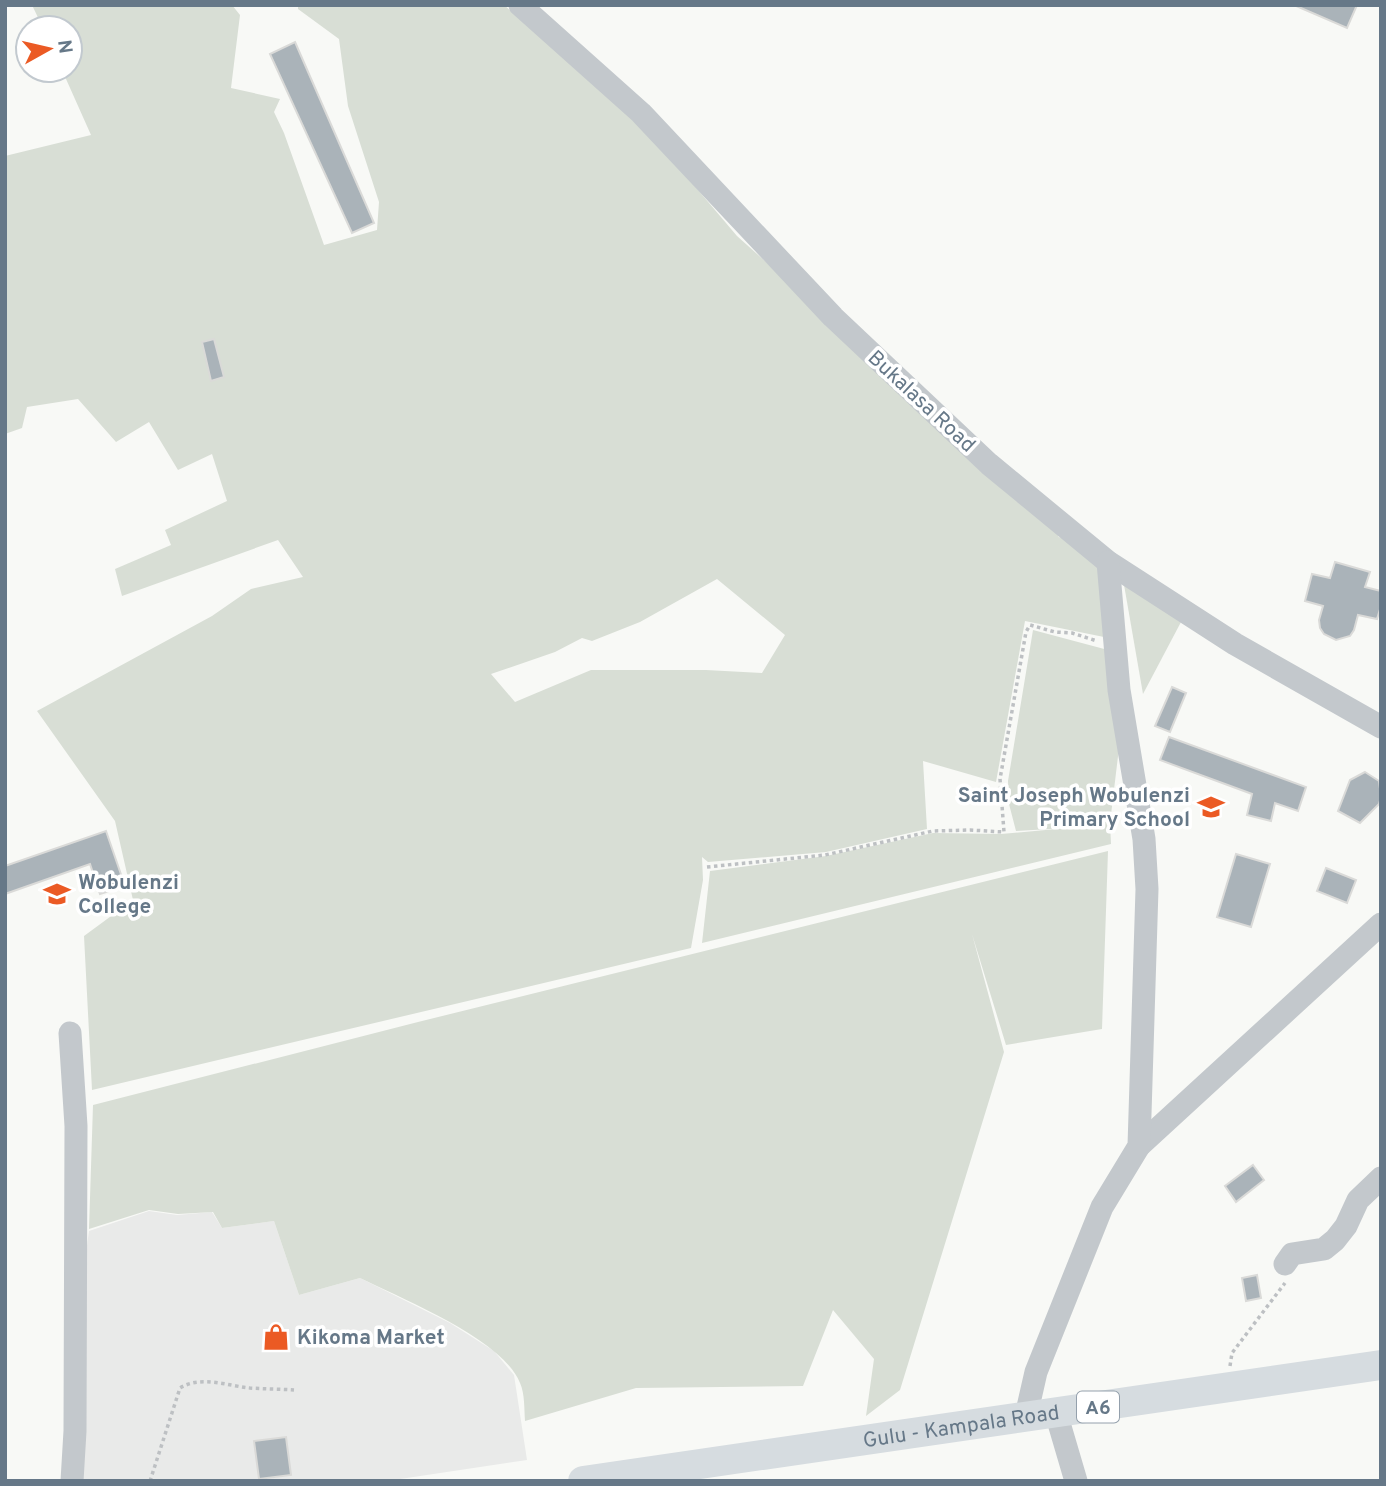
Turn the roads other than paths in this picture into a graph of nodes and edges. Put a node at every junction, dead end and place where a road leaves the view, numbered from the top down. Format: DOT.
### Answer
graph roads {
  1 [pos="520,5"];
  2 [pos="1108,562"];
  3 [pos="1381,727"];
  4 [pos="1381,924"];
  5 [pos="69,1033"];
  6 [pos="1139,1146"];
  7 [pos="1381,1178"];
  8 [pos="1285,1264"];
  9 [pos="1381,1365"];
  10 [pos="1056,1413"];
  11 [pos="1026,1416"];
  12 [pos="72,1481"];
  13 [pos="583,1481"];
  14 [pos="1076,1481"];
  1 -- 2 [label="street, Bukalasa Road"];
  2 -- 3 [label="street, Bukalasa Road"];
  2 -- 6 [label="street"];
  4 -- 6 [label="street"];
  5 -- 12 [label="street"];
  6 -- 11 [label="street"];
  7 -- 8 [label="street"];
  9 -- 10 [label="main road, Gulu - Kampala Road / A6"];
  10 -- 11 [label="main road, Gulu - Kampala Road / A6"];
  10 -- 14 [label="street"];
  11 -- 13 [label="main road, Gulu - Kampala Road / A6"];
}
